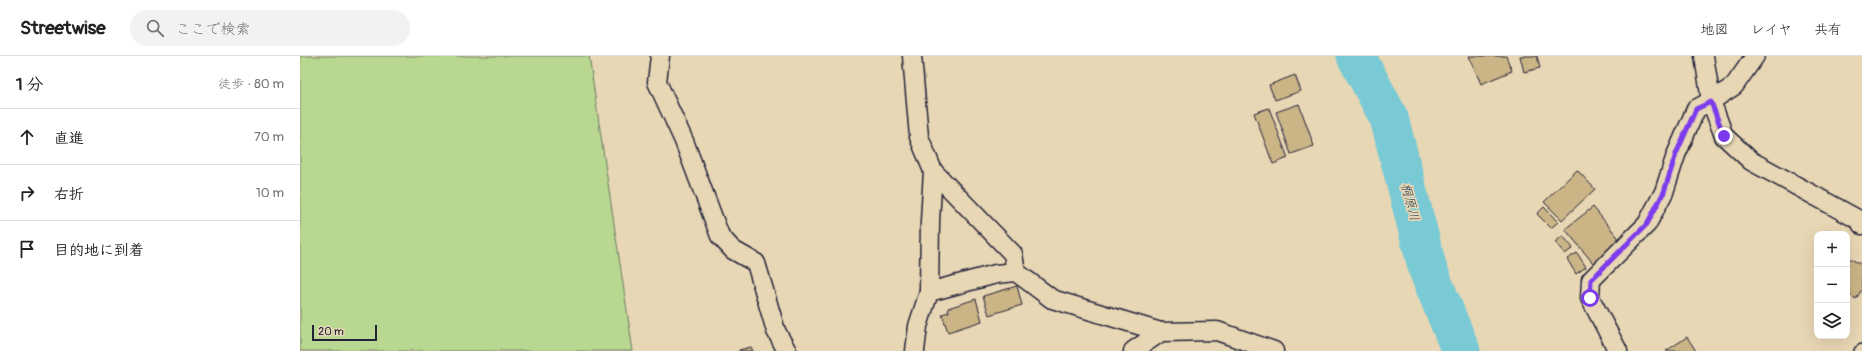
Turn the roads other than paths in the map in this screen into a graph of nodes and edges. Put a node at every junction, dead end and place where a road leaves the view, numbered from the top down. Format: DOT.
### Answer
graph roads {
  1 [pos="660,56"];
  2 [pos="912,56"];
  3 [pos="1704,56"];
  4 [pos="1755,56"];
  5 [pos="1711,102"];
  6 [pos="933,171"];
  7 [pos="1862,225"];
  8 [pos="1016,272"];
  9 [pos="929,292"];
  10 [pos="1161,332"];
  11 [pos="1862,349"];
  12 [pos="787,351"];
  13 [pos="915,351"];
  14 [pos="1133,351"];
  15 [pos="1274,351"];
  16 [pos="1618,351"];
  17 [pos="1859,351"];
  1 -- 12 [label="street"];
  2 -- 6 [label="street"];
  3 -- 5 [label="street"];
  4 -- 5 [label="street"];
  5 -- 7 [label="street"];
  5 -- 16 [label="street"];
  6 -- 8 [label="street"];
  6 -- 9 [label="street"];
  8 -- 9 [label="street"];
  8 -- 10 [label="street"];
  9 -- 13 [label="street"];
  10 -- 14 [label="street"];
  10 -- 15 [label="street"];
  11 -- 17 [label="lane"];
}
